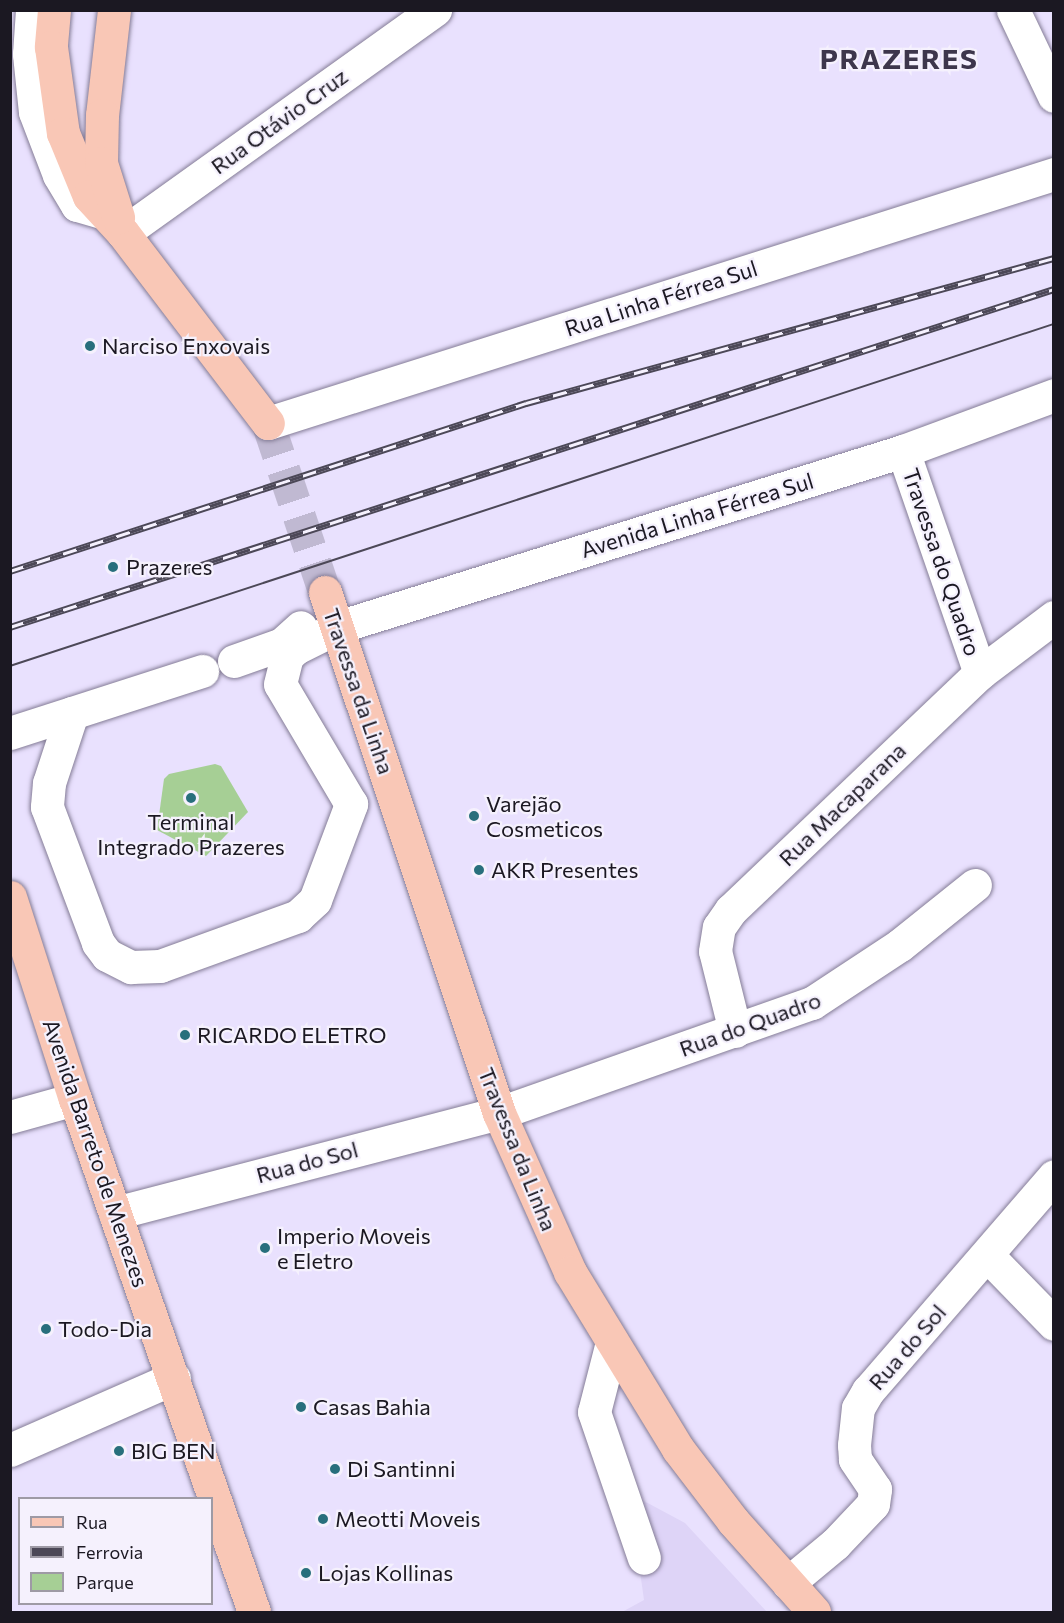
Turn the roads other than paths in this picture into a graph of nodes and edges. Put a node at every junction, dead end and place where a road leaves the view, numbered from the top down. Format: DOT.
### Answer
graph roads {
  1 [pos="32,10"];
  2 [pos="54,10"];
  3 [pos="114,10"];
  4 [pos="435,10"];
  5 [pos="1013,10"];
  6 [pos="1053,96"];
  7 [pos="1053,174"];
  8 [pos="112,223"];
  9 [pos="1053,395"];
  10 [pos="268,423"];
  11 [pos="903,451"];
  12 [pos="325,592"];
  13 [pos="1053,617"];
  14 [pos="338,627"];
  15 [pos="202,671"];
  16 [pos="980,673"];
  17 [pos="280,684"];
  18 [pos="72,713"];
  19 [pos="10,733"];
  20 [pos="975,885"];
  21 [pos="10,897"];
  22 [pos="735,1031"];
  23 [pos="75,1099"];
  24 [pos="499,1113"];
  25 [pos="10,1117"];
  26 [pos="1053,1176"];
  27 [pos="116,1213"];
  28 [pos="987,1255"];
  29 [pos="1053,1324"];
  30 [pos="612,1342"];
  31 [pos="174,1378"];
  32 [pos="10,1450"];
  33 [pos="644,1558"];
  34 [pos="788,1583"];
  35 [pos="254,1612"];
  36 [pos="814,1612"];
  1 -- 8 [label="street"];
  2 -- 8 [label="main road"];
  3 -- 8 [label="main road"];
  4 -- 8 [label="street, Rua Otávio Cruz"];
  5 -- 6 [label="street"];
  7 -- 10 [label="street, Rua Linha Férrea Sul"];
  8 -- 10 [label="main road"];
  9 -- 11 [label="street, Avenida Linha Férrea Sul"];
  11 -- 14 [label="street, Avenida Linha Férrea Sul"];
  11 -- 16 [label="street, Travessa do Quadro"];
  12 -- 14 [label="main road, Travessa da Linha"];
  12 -- 17 [label="street"];
  13 -- 16 [label="street, Rua Macaparana"];
  14 -- 17 [label="street"];
  14 -- 24 [label="main road, Travessa da Linha"];
  15 -- 18 [label="street"];
  16 -- 22 [label="street, Rua Macaparana"];
  17 -- 18 [label="street"];
  18 -- 19 [label="street"];
  20 -- 22 [label="street, Rua do Quadro"];
  21 -- 23 [label="main road, Avenida Barreto de Menezes"];
  22 -- 24 [label="street, Rua do Quadro"];
  23 -- 25 [label="street"];
  23 -- 27 [label="main road, Avenida Barreto de Menezes"];
  24 -- 27 [label="street, Rua do Sol"];
  24 -- 30 [label="main road, Travessa da Linha"];
  26 -- 28 [label="street, Rua do Sol"];
  27 -- 31 [label="main road, Avenida Barreto de Menezes"];
  28 -- 29 [label="street"];
  28 -- 34 [label="street, Rua do Sol"];
  30 -- 33 [label="street"];
  30 -- 34 [label="main road, Travessa da Linha"];
  31 -- 32 [label="street"];
  31 -- 35 [label="main road, Avenida Barreto de Menezes"];
  34 -- 36 [label="main road, Travessa da Linha"];
}
